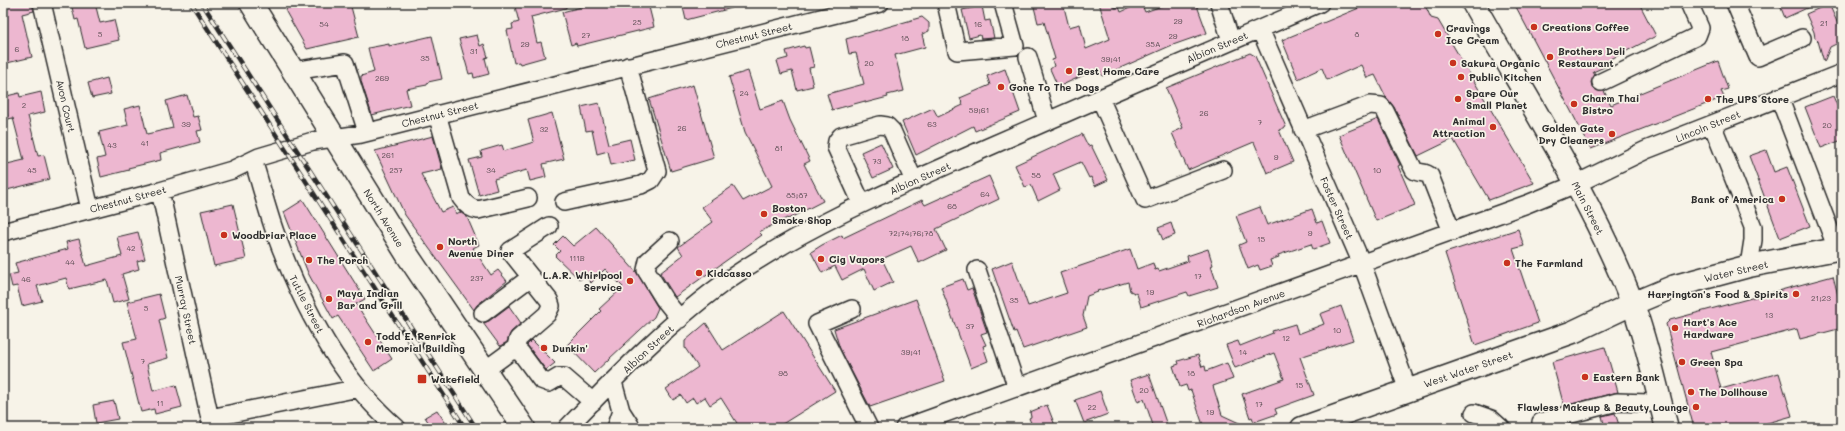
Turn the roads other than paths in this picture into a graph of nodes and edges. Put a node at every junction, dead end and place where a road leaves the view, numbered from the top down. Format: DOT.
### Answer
graph roads {
  1 [pos="42,3"];
  2 [pos="251,3"];
  3 [pos="880,3"];
  4 [pos="946,3"];
  5 [pos="1003,3"];
  6 [pos="1219,3"];
  7 [pos="1320,3"];
  8 [pos="1473,3"];
  9 [pos="1689,3"];
  10 [pos="1735,3"];
  11 [pos="1260,29"];
  12 [pos="1802,38"];
  13 [pos="1231,42"];
  14 [pos="1028,57"];
  15 [pos="628,66"];
  16 [pos="293,70"];
  17 [pos="1842,72"];
  18 [pos="1601,82"];
  19 [pos="1779,97"];
  20 [pos="1100,98"];
  21 [pos="437,114"];
  22 [pos="1047,121"];
  23 [pos="1712,124"];
  24 [pos="1303,130"];
  25 [pos="367,132"];
  26 [pos="336,138"];
  27 [pos="253,160"];
  28 [pos="1223,170"];
  29 [pos="914,180"];
  30 [pos="1576,184"];
  31 [pos="160,191"];
  32 [pos="528,198"];
  33 [pos="564,202"];
  34 [pos="862,204"];
  35 [pos="90,209"];
  36 [pos="549,226"];
  37 [pos="3,232"];
  38 [pos="1452,232"];
  39 [pos="670,241"];
  40 [pos="1840,248"];
  41 [pos="1362,264"];
  42 [pos="1749,266"];
  43 [pos="977,270"];
  44 [pos="531,277"];
  45 [pos="1632,304"];
  46 [pos="852,309"];
  47 [pos="482,313"];
  48 [pos="680,319"];
  49 [pos="515,350"];
  50 [pos="485,370"];
  51 [pos="613,382"];
  52 [pos="358,388"];
  53 [pos="1017,388"];
  54 [pos="1408,390"];
  55 [pos="593,402"];
  56 [pos="1649,404"];
  57 [pos="621,411"];
  58 [pos="1474,413"];
  59 [pos="1541,422"];
  60 [pos="211,423"];
  61 [pos="575,425"];
  62 [pos="397,428"];
  63 [pos="524,428"];
  64 [pos="615,428"];
  65 [pos="632,428"];
  66 [pos="869,428"];
  67 [pos="904,428"];
  68 [pos="1302,428"];
  69 [pos="1501,428"];
  70 [pos="1667,428"];
  1 -- 35 [label="street, Avon Court"];
  2 -- 16 [label="main road, North Avenue"];
  3 -- 15 [label="street, Chestnut Street"];
  4 -- 5 [label="street"];
  6 -- 13 [label="street"];
  7 -- 11 [label="street, Albion Street"];
  8 -- 30 [label="main road, Main Street"];
  9 -- 18 [label="street"];
  10 -- 12 [label="street"];
  11 -- 13 [label="street, Albion Street"];
  11 -- 24 [label="street, Foster Street"];
  13 -- 20 [label="street, Albion Street"];
  14 -- 22 [label="street"];
  15 -- 21 [label="street, Chestnut Street"];
  15 -- 33 [label="street"];
  16 -- 25 [label="street"];
  16 -- 26 [label="main road, North Avenue"];
  17 -- 19 [label="street, Lincoln Street"];
  19 -- 23 [label="street, Lincoln Street"];
  19 -- 40 [label="street"];
  20 -- 22 [label="street, Albion Street"];
  20 -- 28 [label="street"];
  21 -- 25 [label="street, Chestnut Street"];
  21 -- 32 [label="street"];
  22 -- 29 [label="street, Albion Street"];
  23 -- 30 [label="street, Lincoln Street"];
  23 -- 42 [label="street"];
  24 -- 38 [label="street"];
  24 -- 41 [label="street, Foster Street"];
  25 -- 26 [label="street, Chestnut Street"];
  26 -- 27 [label="street, Chestnut Street"];
  26 -- 50 [label="main road, North Avenue"];
  27 -- 31 [label="street, Chestnut Street"];
  27 -- 52 [label="street, Tuttle Street"];
  29 -- 34 [label="street, Albion Street"];
  29 -- 34 [label="street"];
  30 -- 38 [label="street, Richardson Avenue"];
  30 -- 45 [label="main road, Main Street"];
  31 -- 35 [label="street, Chestnut Street"];
  31 -- 60 [label="street, Murray Street"];
  34 -- 48 [label="street, Albion Street"];
  35 -- 37 [label="street, Chestnut Street"];
  36 -- 44 [label="street"];
  38 -- 41 [label="street, Richardson Avenue"];
  39 -- 48 [label="street"];
  40 -- 42 [label="main road, Water Street"];
  41 -- 53 [label="street, Richardson Avenue"];
  41 -- 54 [label="street, Foster Street"];
  42 -- 45 [label="main road, Water Street"];
  43 -- 53 [label="street"];
  44 -- 47 [label="street"];
  44 -- 49 [label="street"];
  45 -- 54 [label="main road, West Water Street"];
  45 -- 70 [label="main road, Main Street"];
  46 -- 66 [label="street"];
  48 -- 51 [label="street, Albion Street"];
  49 -- 50 [label="street"];
  49 -- 55 [label="street"];
  50 -- 63 [label="main road, North Avenue"];
  51 -- 55 [label="street, Albion Street"];
  51 -- 57 [label="street"];
  52 -- 60 [label="street"];
  52 -- 62 [label="street, Tuttle Street"];
  53 -- 67 [label="street, Richardson Avenue"];
  54 -- 68 [label="main road, West Water Street"];
  55 -- 61 [label="street, Albion Street"];
  56 -- 59 [label="street"];
  57 -- 64 [label="street"];
  57 -- 65 [label="street"];
  58 -- 69 [label="street"];
}
